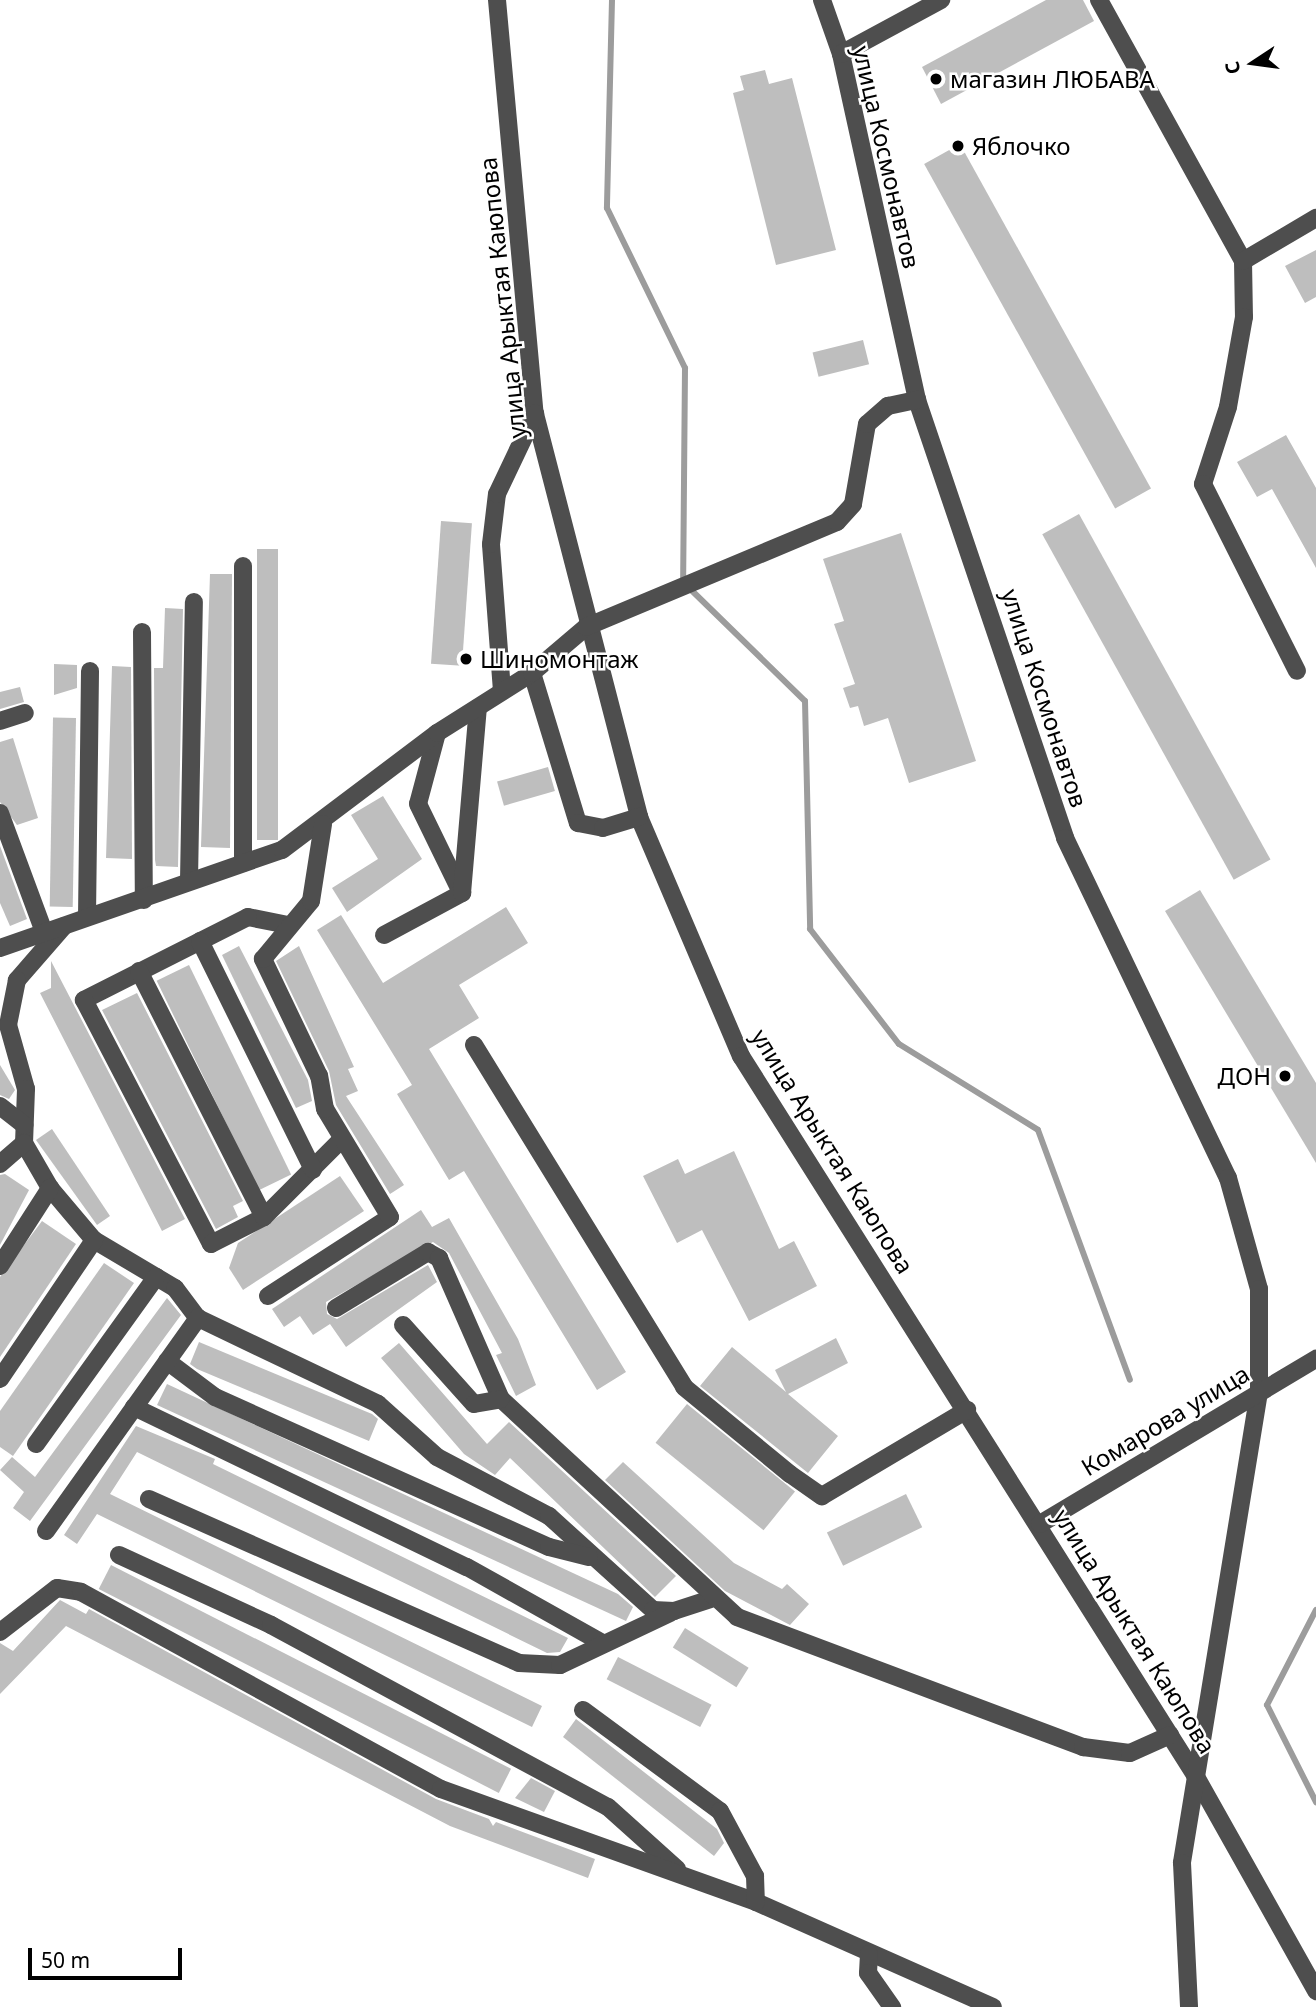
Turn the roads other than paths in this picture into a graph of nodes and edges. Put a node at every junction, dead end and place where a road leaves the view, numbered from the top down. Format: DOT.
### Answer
graph roads {
  1 [pos="497,0"];
  2 [pos="822,0"];
  3 [pos="941,0"];
  4 [pos="1099,0"];
  5 [pos="841,54"];
  6 [pos="1316,218"];
  7 [pos="1243,261"];
  8 [pos="917,400"];
  9 [pos="535,414"];
  10 [pos="243,566"];
  11 [pos="194,602"];
  12 [pos="586,628"];
  13 [pos="142,632"];
  14 [pos="90,671"];
  15 [pos="1297,671"];
  16 [pos="532,673"];
  17 [pos="502,691"];
  18 [pos="478,708"];
  19 [pos="25,713"];
  20 [pos="0,721"];
  21 [pos="437,733"];
  22 [pos="0,813"];
  23 [pos="639,817"];
  24 [pos="323,824"];
  25 [pos="243,863"];
  26 [pos="189,881"];
  27 [pos="462,893"];
  28 [pos="144,900"];
  29 [pos="87,917"];
  30 [pos="67,923"];
  31 [pos="288,925"];
  32 [pos="44,932"];
  33 [pos="0,933"];
  34 [pos="384,935"];
  35 [pos="200,940"];
  36 [pos="8,945"];
  37 [pos="139,971"];
  38 [pos="474,1045"];
  39 [pos="0,1106"];
  40 [pos="24,1134"];
  41 [pos="341,1140"];
  42 [pos="0,1164"];
  43 [pos="313,1170"];
  44 [pos="50,1188"];
  45 [pos="264,1217"];
  46 [pos="94,1240"];
  47 [pos="0,1266"];
  48 [pos="156,1277"];
  49 [pos="268,1296"];
  50 [pos="336,1308"];
  51 [pos="198,1318"];
  52 [pos="402,1325"];
  53 [pos="1316,1359"];
  54 [pos="167,1361"];
  55 [pos="0,1379"];
  56 [pos="1259,1392"];
  57 [pos="501,1399"];
  58 [pos="134,1407"];
  59 [pos="967,1410"];
  60 [pos="36,1444"];
  61 [pos="149,1499"];
  62 [pos="1040,1524"];
  63 [pos="46,1531"];
  64 [pos="119,1555"];
  65 [pos="589,1557"];
  66 [pos="710,1598"];
  67 [pos="674,1611"];
  68 [pos="0,1632"];
  69 [pos="604,1644"];
  70 [pos="583,1710"];
  71 [pos="1170,1735"];
  72 [pos="1195,1774"];
  73 [pos="684,1876"];
  74 [pos="756,1902"];
  75 [pos="869,1954"];
  76 [pos="1316,1991"];
  77 [pos="977,2003"];
  78 [pos="892,2007"];
  79 [pos="993,2007"];
  80 [pos="1189,2007"];
  1 -- 9 [label="street, улица Арыктая Каюпова"];
  2 -- 5 [label="street, улица Космонавтов"];
  3 -- 5 [label="street"];
  4 -- 7 [label="street"];
  5 -- 8 [label="street, улица Космонавтов"];
  6 -- 7 [label="street"];
  7 -- 15 [label="street"];
  8 -- 12 [label="street"];
  8 -- 56 [label="street, улица Космонавтов"];
  9 -- 12 [label="street, улица Арыктая Каюпова"];
  9 -- 17 [label="street"];
  10 -- 25 [label="street"];
  11 -- 26 [label="street"];
  12 -- 16 [label="street"];
  12 -- 23 [label="street, улица Арыктая Каюпова"];
  13 -- 28 [label="street"];
  14 -- 29 [label="street"];
  16 -- 17 [label="street"];
  16 -- 23 [label="street"];
  17 -- 18 [label="street"];
  18 -- 21 [label="street"];
  18 -- 27 [label="street"];
  19 -- 20 [label="street"];
  21 -- 24 [label="street"];
  21 -- 27 [label="street"];
  22 -- 32 [label="street"];
  23 -- 59 [label="street, улица Арыктая Каюпова"];
  24 -- 25 [label="street"];
  24 -- 31 [label="street"];
  25 -- 26 [label="street"];
  26 -- 28 [label="street"];
  27 -- 34 [label="street"];
  28 -- 29 [label="street"];
  29 -- 30 [label="street"];
  30 -- 32 [label="street"];
  30 -- 40 [label="street"];
  31 -- 35 [label="street"];
  31 -- 41 [label="street"];
  32 -- 36 [label="street"];
  33 -- 36 [label="street"];
  35 -- 37 [label="street"];
  35 -- 43 [label="street"];
  37 -- 45 [label="street"];
  37 -- 45 [label="street"];
  38 -- 59 [label="street"];
  39 -- 40 [label="street"];
  40 -- 42 [label="street"];
  40 -- 44 [label="street"];
  41 -- 43 [label="street"];
  41 -- 49 [label="street"];
  43 -- 45 [label="street"];
  44 -- 46 [label="street"];
  44 -- 47 [label="street"];
  46 -- 48 [label="street"];
  46 -- 55 [label="street"];
  48 -- 51 [label="street"];
  48 -- 60 [label="street"];
  50 -- 57 [label="street"];
  51 -- 54 [label="street"];
  51 -- 65 [label="street"];
  52 -- 57 [label="street"];
  53 -- 56 [label="street, Комарова улица"];
  54 -- 58 [label="street"];
  54 -- 65 [label="street"];
  56 -- 62 [label="street, Комарова улица"];
  56 -- 72 [label="street, улица Космонавтов"];
  57 -- 66 [label="street"];
  58 -- 63 [label="street"];
  58 -- 69 [label="street"];
  59 -- 62 [label="street, улица Арыктая Каюпова"];
  61 -- 69 [label="street"];
  62 -- 71 [label="street, улица Арыктая Каюпова"];
  64 -- 73 [label="street"];
  65 -- 67 [label="street"];
  66 -- 67 [label="street"];
  66 -- 71 [label="street"];
  67 -- 69 [label="street"];
  68 -- 73 [label="street"];
  70 -- 74 [label="street"];
  71 -- 72 [label="street, улица Арыктая Каюпова"];
  72 -- 76 [label="street, улица Арыктая Каюпова"];
  72 -- 80 [label="street, улица Космонавтов"];
  73 -- 74 [label="street"];
  74 -- 75 [label="street"];
  75 -- 77 [label="street"];
  75 -- 78 [label="street"];
  77 -- 79 [label="street"];
}
